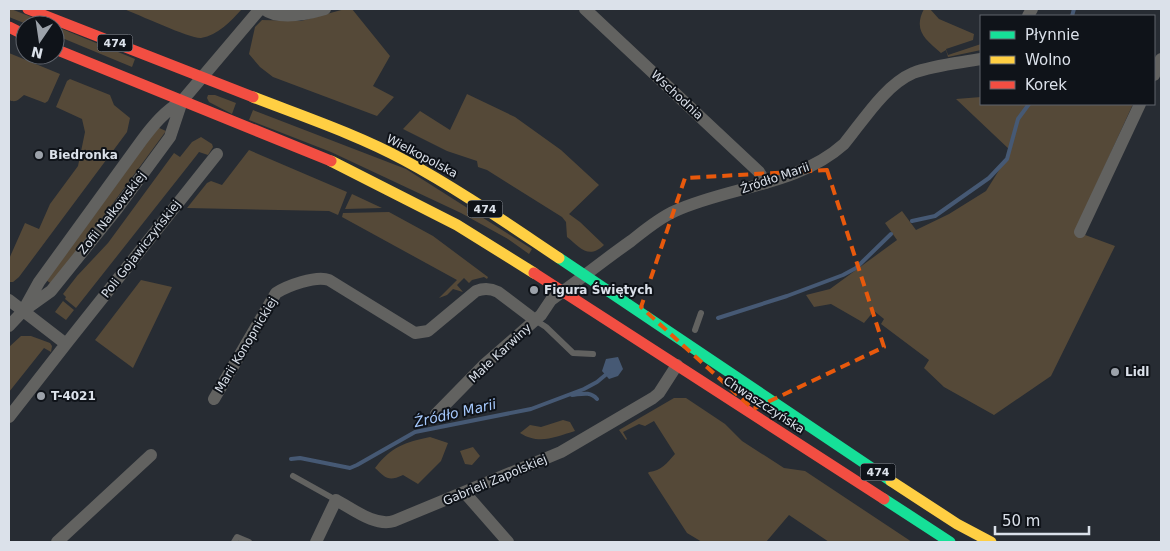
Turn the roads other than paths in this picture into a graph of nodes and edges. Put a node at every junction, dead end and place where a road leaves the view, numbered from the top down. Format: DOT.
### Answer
graph roads {
  1 [pos="28,9"];
  2 [pos="262,9"];
  3 [pos="325,9"];
  4 [pos="585,9"];
  5 [pos="65,53"];
  6 [pos="1161,58"];
  7 [pos="980,59"];
  8 [pos="1155,73"];
  9 [pos="202,77"];
  10 [pos="182,101"];
  11 [pos="1140,105"];
  12 [pos="217,154"];
  13 [pos="766,183"];
  14 [pos="1080,232"];
  15 [pos="584,275"];
  16 [pos="563,291"];
  17 [pos="9,300"];
  18 [pos="23,311"];
  19 [pos="701,313"];
  20 [pos="535,320"];
  21 [pos="9,326"];
  22 [pos="694,330"];
  23 [pos="66,344"];
  24 [pos="594,354"];
  25 [pos="677,365"];
  26 [pos="768,398"];
  27 [pos="214,399"];
  28 [pos="436,414"];
  29 [pos="9,416"];
  30 [pos="151,455"];
  31 [pos="293,476"];
  32 [pos="465,493"];
  33 [pos="336,500"];
  34 [pos="57,542"];
  35 [pos="234,542"];
  36 [pos="249,542"];
  37 [pos="316,542"];
  38 [pos="508,542"];
  39 [pos="950,542"];
  40 [pos="991,542"];
  1 -- 9 [label="main road, Wielkopolska / 474"];
  2 -- 3 [label="street"];
  2 -- 9 [label="street, Zofii Nałkowskiej"];
  4 -- 13 [label="street, Wschodnia"];
  5 -- 10 [label="main road, 474"];
  6 -- 8 [label="street"];
  7 -- 13 [label="street, Źródło Marii"];
  9 -- 10 [label="street, Zofii Nałkowskiej"];
  9 -- 15 [label="main road, Wielkopolska / 474"];
  10 -- 16 [label="main road, 474"];
  10 -- 18 [label="street, Zofii Nałkowskiej"];
  10 -- 18 [label="street, Zofii Nałkowskiej"];
  11 -- 14 [label="street"];
  12 -- 23 [label="street, Poli Gojawiczyńskiej"];
  13 -- 15 [label="street, Źródło Marii"];
  15 -- 16 [label="street, Źródło Marii"];
  15 -- 26 [label="main road, Wielkopolska / 474"];
  16 -- 20 [label="street, Małe Karwiny"];
  16 -- 25 [label="main road, Chwaszczyńska / 474"];
  17 -- 18 [label="street"];
  18 -- 21 [label="street, Zofii Nałkowskiej"];
  18 -- 23 [label="street"];
  19 -- 22 [label="lane"];
  20 -- 24 [label="lane"];
  20 -- 27 [label="street, Marii Konopnickiej"];
  20 -- 28 [label="street, Małe Karwiny"];
  23 -- 29 [label="street, Poli Gojawiczyńskiej"];
  25 -- 32 [label="street, Gabrieli Zapolskiej"];
  25 -- 39 [label="main road, Chwaszczyńska / 474"];
  26 -- 40 [label="main road, Chwaszczyńska / 474"];
  30 -- 34 [label="street"];
  31 -- 33 [label="lane"];
  32 -- 33 [label="street, Gabrieli Zapolskiej"];
  32 -- 38 [label="street"];
  33 -- 37 [label="street"];
  35 -- 36 [label="lane"];
}
